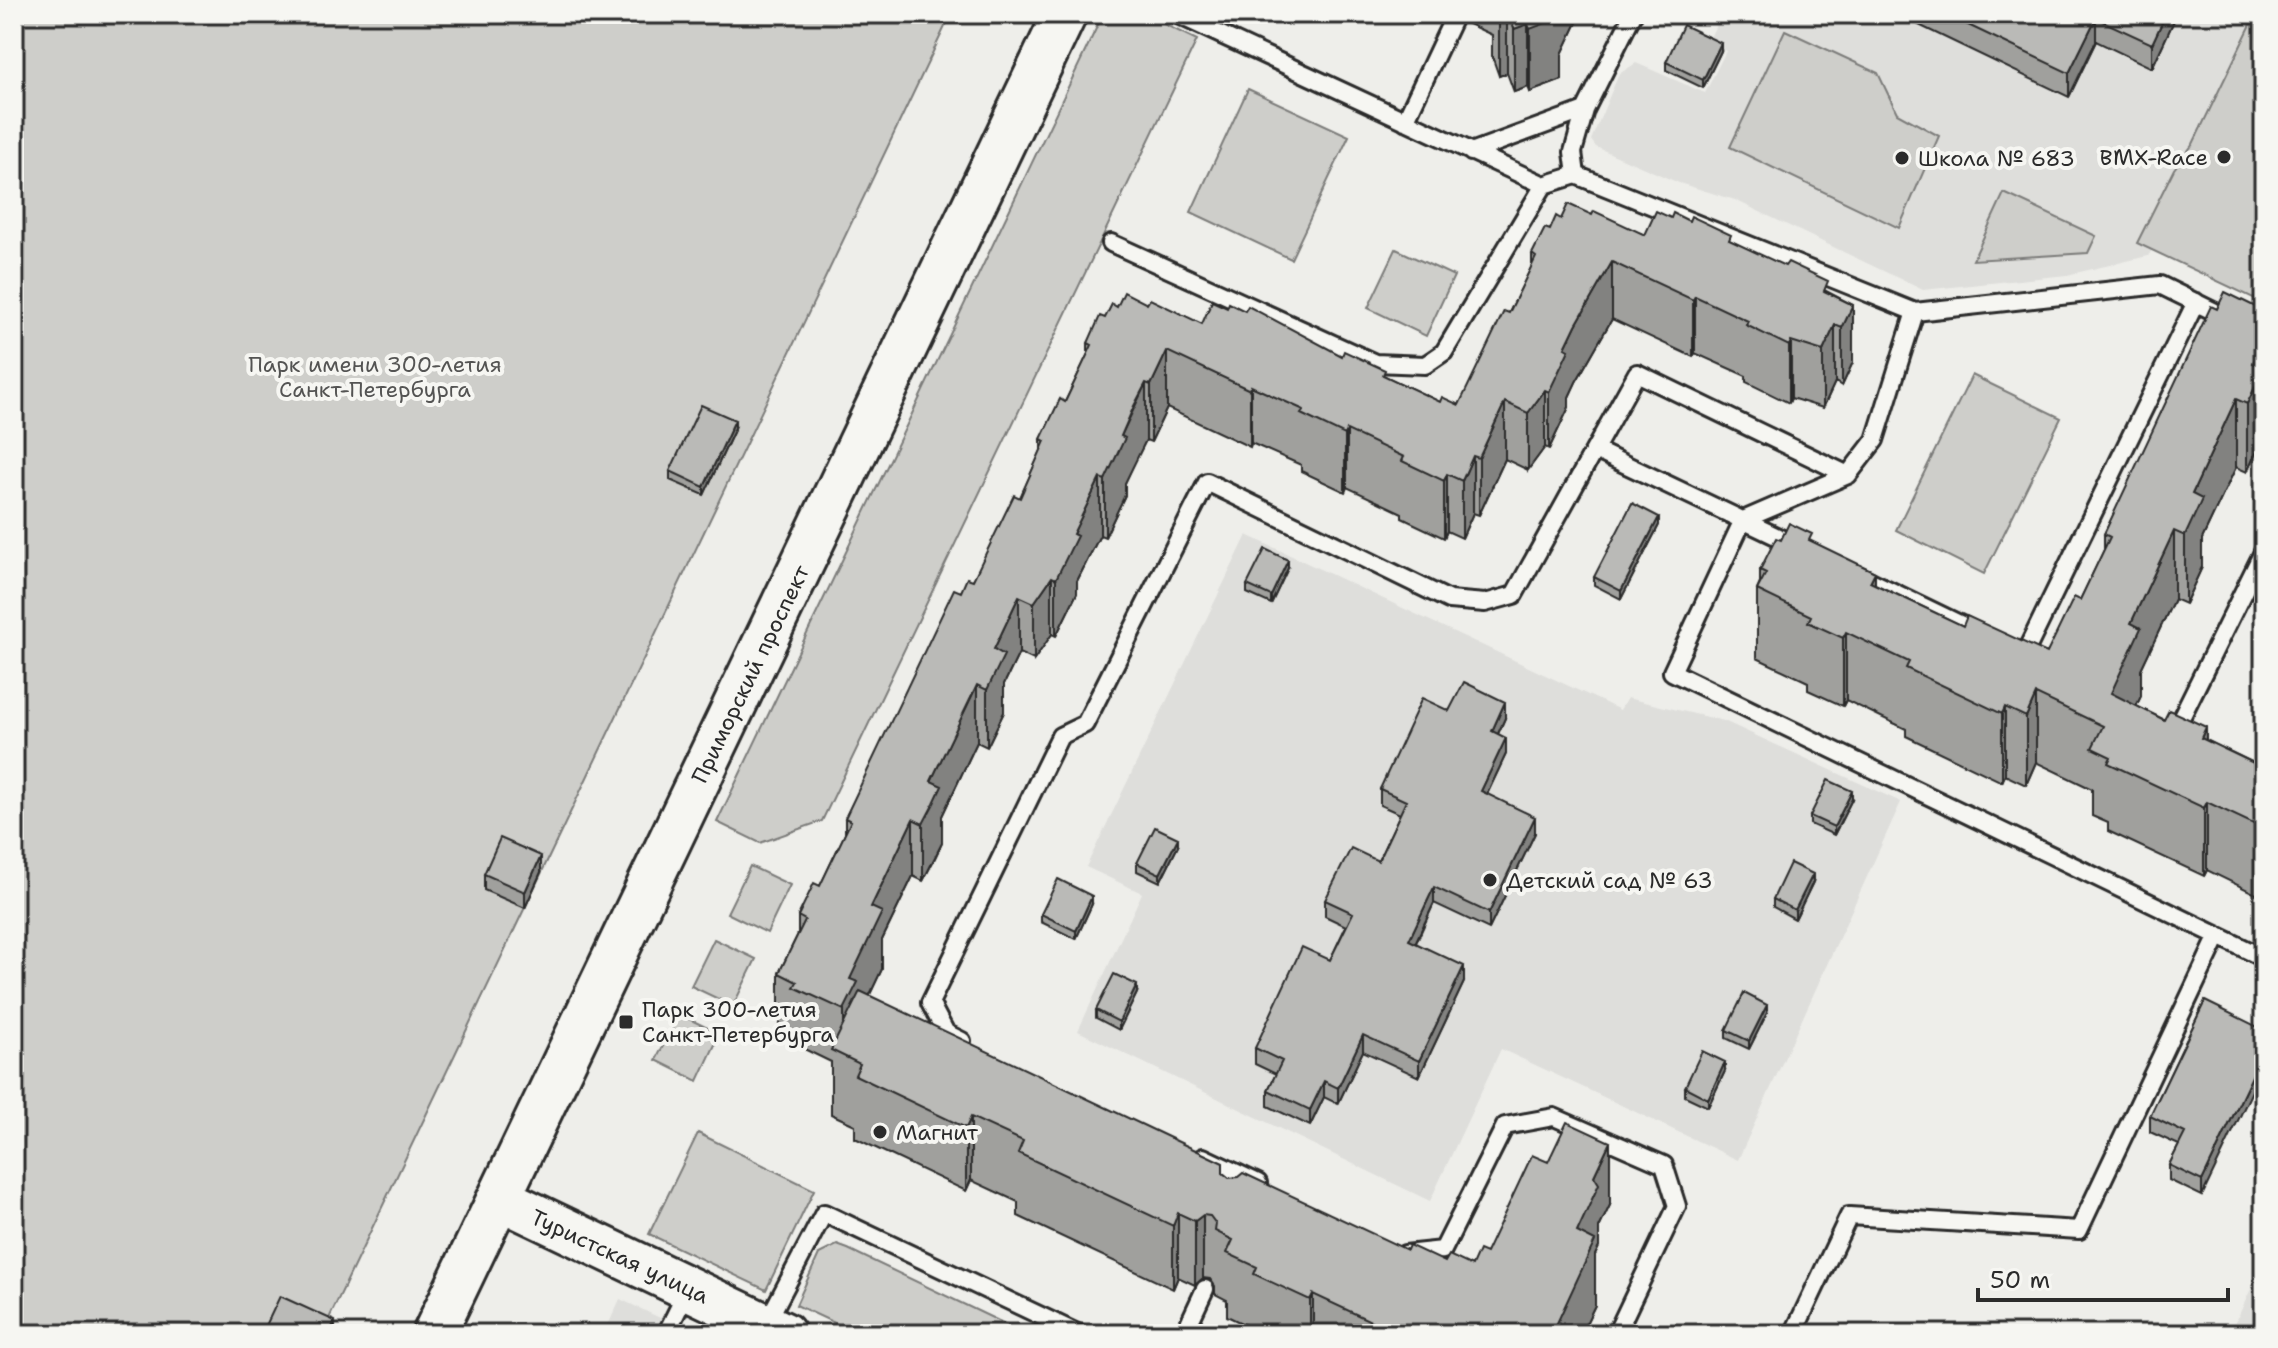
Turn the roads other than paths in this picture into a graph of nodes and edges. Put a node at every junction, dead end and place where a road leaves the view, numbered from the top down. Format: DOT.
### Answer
graph roads {
  1 [pos="1065,14"];
  2 [pos="1176,14"];
  3 [pos="1633,14"];
  4 [pos="1454,17"];
  5 [pos="1585,110"];
  6 [pos="1405,121"];
  7 [pos="1471,152"];
  8 [pos="1576,175"];
  9 [pos="1544,185"];
  10 [pos="1111,243"];
  11 [pos="2196,302"];
  12 [pos="1915,312"];
  13 [pos="2264,336"];
  14 [pos="1595,450"];
  15 [pos="1848,475"];
  16 [pos="1743,520"];
  17 [pos="2264,550"];
  18 [pos="1814,554"];
  19 [pos="1842,567"];
  20 [pos="2200,739"];
  21 [pos="2218,936"];
  22 [pos="2264,958"];
  23 [pos="974,1047"];
  24 [pos="1186,1149"];
  25 [pos="1260,1189"];
  26 [pos="499,1198"];
  27 [pos="1388,1246"];
  28 [pos="688,1288"];
  29 [pos="1205,1289"];
  30 [pos="775,1330"];
  31 [pos="434,1334"];
  32 [pos="666,1334"];
  33 [pos="1079,1334"];
  34 [pos="1184,1334"];
  35 [pos="1616,1334"];
  36 [pos="1793,1334"];
  1 -- 26 [label="street, Приморский проспект"];
  2 -- 6 [label="lane"];
  3 -- 5 [label="lane"];
  4 -- 6 [label="lane"];
  5 -- 7 [label="lane"];
  5 -- 8 [label="lane"];
  6 -- 7 [label="lane"];
  7 -- 9 [label="lane"];
  8 -- 9 [label="lane"];
  8 -- 12 [label="lane"];
  9 -- 10 [label="lane"];
  11 -- 12 [label="lane"];
  11 -- 13 [label="lane"];
  11 -- 19 [label="lane"];
  12 -- 15 [label="lane"];
  14 -- 15 [label="lane"];
  14 -- 16 [label="lane"];
  14 -- 23 [label="lane"];
  15 -- 16 [label="lane"];
  16 -- 18 [label="lane"];
  16 -- 21 [label="lane"];
  17 -- 20 [label="lane"];
  21 -- 22 [label="lane"];
  21 -- 36 [label="lane"];
  24 -- 25 [label="lane"];
  26 -- 28 [label="street, Туристская улица"];
  26 -- 31 [label="street, Приморский проспект"];
  27 -- 35 [label="lane"];
  28 -- 30 [label="street, Туристская улица"];
  28 -- 32 [label="lane"];
  29 -- 34 [label="lane"];
  30 -- 33 [label="lane"];
}
